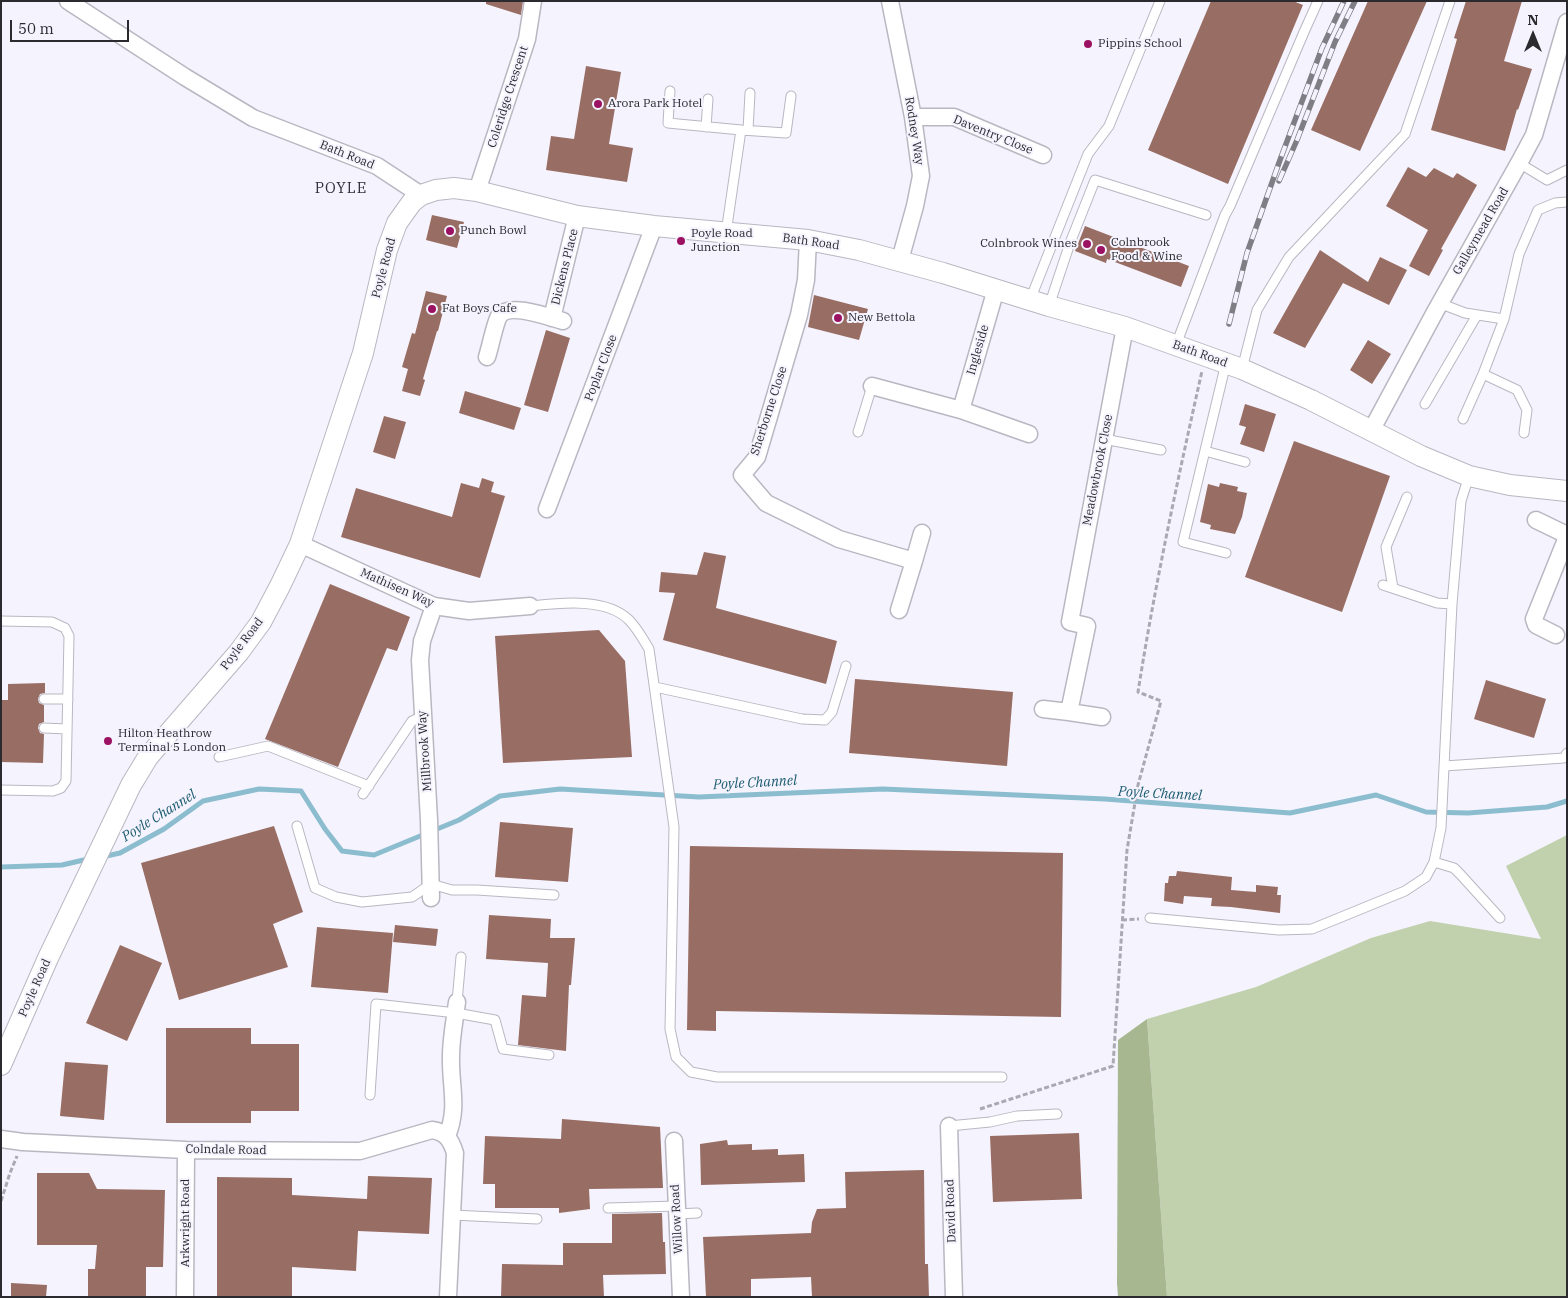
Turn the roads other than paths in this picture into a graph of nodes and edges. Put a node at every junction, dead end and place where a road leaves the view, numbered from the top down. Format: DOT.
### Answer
graph roads {
  1 [pos="68,1"];
  2 [pos="533,1"];
  3 [pos="890,1"];
  4 [pos="1160,1"];
  5 [pos="1318,1"];
  6 [pos="1450,1"];
  7 [pos="1567,22"];
  8 [pos="670,91"];
  9 [pos="750,93"];
  10 [pos="791,96"];
  11 [pos="708,99"];
  12 [pos="913,116"];
  13 [pos="706,127"];
  14 [pos="745,130"];
  15 [pos="1043,155"];
  16 [pos="1520,163"];
  17 [pos="1567,170"];
  18 [pos="477,191"];
  19 [pos="422,195"];
  20 [pos="1567,202"];
  21 [pos="577,216"];
  22 [pos="1206,216"];
  23 [pos="654,226"];
  24 [pos="726,234"];
  25 [pos="808,240"];
  26 [pos="900,260"];
  27 [pos="996,289"];
  28 [pos="1030,300"];
  29 [pos="1439,303"];
  30 [pos="1049,306"];
  31 [pos="1477,315"];
  32 [pos="1504,319"];
  33 [pos="1125,327"];
  34 [pos="1176,345"];
  35 [pos="487,357"];
  36 [pos="1234,366"];
  37 [pos="1483,374"];
  38 [pos="872,386"];
  39 [pos="1425,404"];
  40 [pos="961,410"];
  41 [pos="1463,420"];
  42 [pos="1371,431"];
  43 [pos="858,432"];
  44 [pos="1524,433"];
  45 [pos="1030,434"];
  46 [pos="1104,439"];
  47 [pos="1161,450"];
  48 [pos="1205,451"];
  49 [pos="1245,462"];
  50 [pos="1469,476"];
  51 [pos="1567,491"];
  52 [pos="1407,497"];
  53 [pos="547,509"];
  54 [pos="1536,520"];
  55 [pos="922,533"];
  56 [pos="1567,536"];
  57 [pos="300,544"];
  58 [pos="1226,553"];
  59 [pos="914,561"];
  60 [pos="1383,585"];
  61 [pos="1393,588"];
  62 [pos="1452,604"];
  63 [pos="434,606"];
  64 [pos="530,606"];
  65 [pos="899,610"];
  66 [pos="1,621"];
  67 [pos="1556,635"];
  68 [pos="846,666"];
  69 [pos="655,687"];
  70 [pos="44,699"];
  71 [pos="68,699"];
  72 [pos="1043,709"];
  73 [pos="1069,712"];
  74 [pos="423,716"];
  75 [pos="1102,717"];
  76 [pos="44,728"];
  77 [pos="67,729"];
  78 [pos="1567,753"];
  79 [pos="219,756"];
  80 [pos="1444,766"];
  81 [pos="369,786"];
  82 [pos="1,790"];
  83 [pos="363,794"];
  84 [pos="297,826"];
  85 [pos="1434,862"];
  86 [pos="431,891"];
  87 [pos="554,895"];
  88 [pos="1150,918"];
  89 [pos="1500,918"];
  90 [pos="461,957"];
  91 [pos="457,1007"];
  92 [pos="549,1055"];
  93 [pos="1,1065"];
  94 [pos="1002,1077"];
  95 [pos="370,1095"];
  96 [pos="1057,1114"];
  97 [pos="949,1126"];
  98 [pos="447,1136"];
  99 [pos="1,1139"];
  100 [pos="674,1141"];
  101 [pos="186,1150"];
  102 [pos="608,1208"];
  103 [pos="677,1210"];
  104 [pos="697,1213"];
  105 [pos="452,1215"];
  106 [pos="537,1218"];
  107 [pos="185,1297"];
  108 [pos="448,1297"];
  109 [pos="681,1297"];
  110 [pos="954,1297"];
  1 -- 19 [label="street, Bath Road"];
  2 -- 18 [label="street, Coleridge Crescent"];
  3 -- 12 [label="street, Rodney Way"];
  4 -- 28 [label="lane"];
  5 -- 34 [label="lane"];
  6 -- 36 [label="lane"];
  7 -- 16 [label="street, Galleymead Road"];
  8 -- 13 [label="lane"];
  9 -- 14 [label="lane"];
  10 -- 14 [label="lane"];
  11 -- 13 [label="lane"];
  12 -- 15 [label="street, Daventry Close"];
  12 -- 26 [label="street, Rodney Way"];
  13 -- 14 [label="lane"];
  14 -- 24 [label="lane"];
  16 -- 17 [label="lane"];
  16 -- 29 [label="street, Galleymead Road"];
  18 -- 19 [label="street, Bath Road"];
  18 -- 21 [label="street, Bath Road"];
  19 -- 57 [label="street, Poyle Road"];
  20 -- 32 [label="lane"];
  21 -- 23 [label="street, Bath Road"];
  21 -- 35 [label="street, Dickens Place"];
  22 -- 30 [label="lane"];
  23 -- 24 [label="street, Bath Road"];
  23 -- 53 [label="street, Poplar Close"];
  24 -- 25 [label="street, Bath Road"];
  25 -- 26 [label="street, Bath Road"];
  25 -- 59 [label="street, Sherborne Close"];
  26 -- 27 [label="street, Bath Road"];
  27 -- 28 [label="street, Bath Road"];
  27 -- 40 [label="street, Ingleside"];
  28 -- 30 [label="street, Bath Road"];
  29 -- 31 [label="lane"];
  29 -- 42 [label="street, Galleymead Road"];
  30 -- 33 [label="street, Bath Road"];
  31 -- 32 [label="lane"];
  31 -- 39 [label="lane"];
  32 -- 37 [label="lane"];
  33 -- 34 [label="street, Bath Road"];
  33 -- 46 [label="street, Meadowbrook Close"];
  34 -- 36 [label="street, Bath Road"];
  36 -- 42 [label="street, Bath Road"];
  36 -- 48 [label="lane"];
  37 -- 41 [label="lane"];
  37 -- 44 [label="lane"];
  38 -- 40 [label="street"];
  38 -- 43 [label="lane"];
  40 -- 45 [label="street"];
  42 -- 50 [label="street, Bath Road"];
  46 -- 47 [label="lane"];
  46 -- 73 [label="street, Meadowbrook Close"];
  48 -- 49 [label="lane"];
  48 -- 58 [label="lane"];
  50 -- 51 [label="street, Bath Road"];
  50 -- 62 [label="lane"];
  52 -- 61 [label="lane"];
  54 -- 56 [label="street"];
  55 -- 59 [label="street"];
  56 -- 67 [label="street"];
  57 -- 63 [label="street, Mathisen Way"];
  57 -- 93 [label="street, Poyle Road"];
  59 -- 65 [label="street"];
  60 -- 61 [label="lane"];
  61 -- 62 [label="lane"];
  62 -- 80 [label="lane"];
  63 -- 64 [label="street, Mathisen Way"];
  63 -- 74 [label="street, Millbrook Way"];
  64 -- 69 [label="lane"];
  66 -- 71 [label="lane"];
  68 -- 69 [label="lane"];
  69 -- 94 [label="lane"];
  70 -- 71 [label="lane"];
  71 -- 77 [label="lane"];
  72 -- 73 [label="street"];
  73 -- 75 [label="street"];
  74 -- 81 [label="lane"];
  74 -- 86 [label="street, Millbrook Way"];
  76 -- 77 [label="lane"];
  77 -- 82 [label="lane"];
  78 -- 80 [label="lane"];
  79 -- 81 [label="lane"];
  80 -- 85 [label="lane"];
  81 -- 83 [label="lane"];
  84 -- 86 [label="lane"];
  85 -- 88 [label="lane"];
  85 -- 89 [label="lane"];
  86 -- 87 [label="lane"];
  90 -- 91 [label="lane"];
  91 -- 92 [label="lane"];
  91 -- 95 [label="lane"];
  91 -- 98 [label="street"];
  96 -- 97 [label="lane"];
  97 -- 110 [label="street, David Road"];
  98 -- 101 [label="street, Colndale Road"];
  98 -- 105 [label="street"];
  99 -- 101 [label="street, Colndale Road"];
  100 -- 103 [label="street, Willow Road"];
  101 -- 107 [label="street, Arkwright Road"];
  102 -- 103 [label="lane"];
  103 -- 104 [label="lane"];
  103 -- 109 [label="street, Willow Road"];
  105 -- 106 [label="lane"];
  105 -- 108 [label="street"];
}
